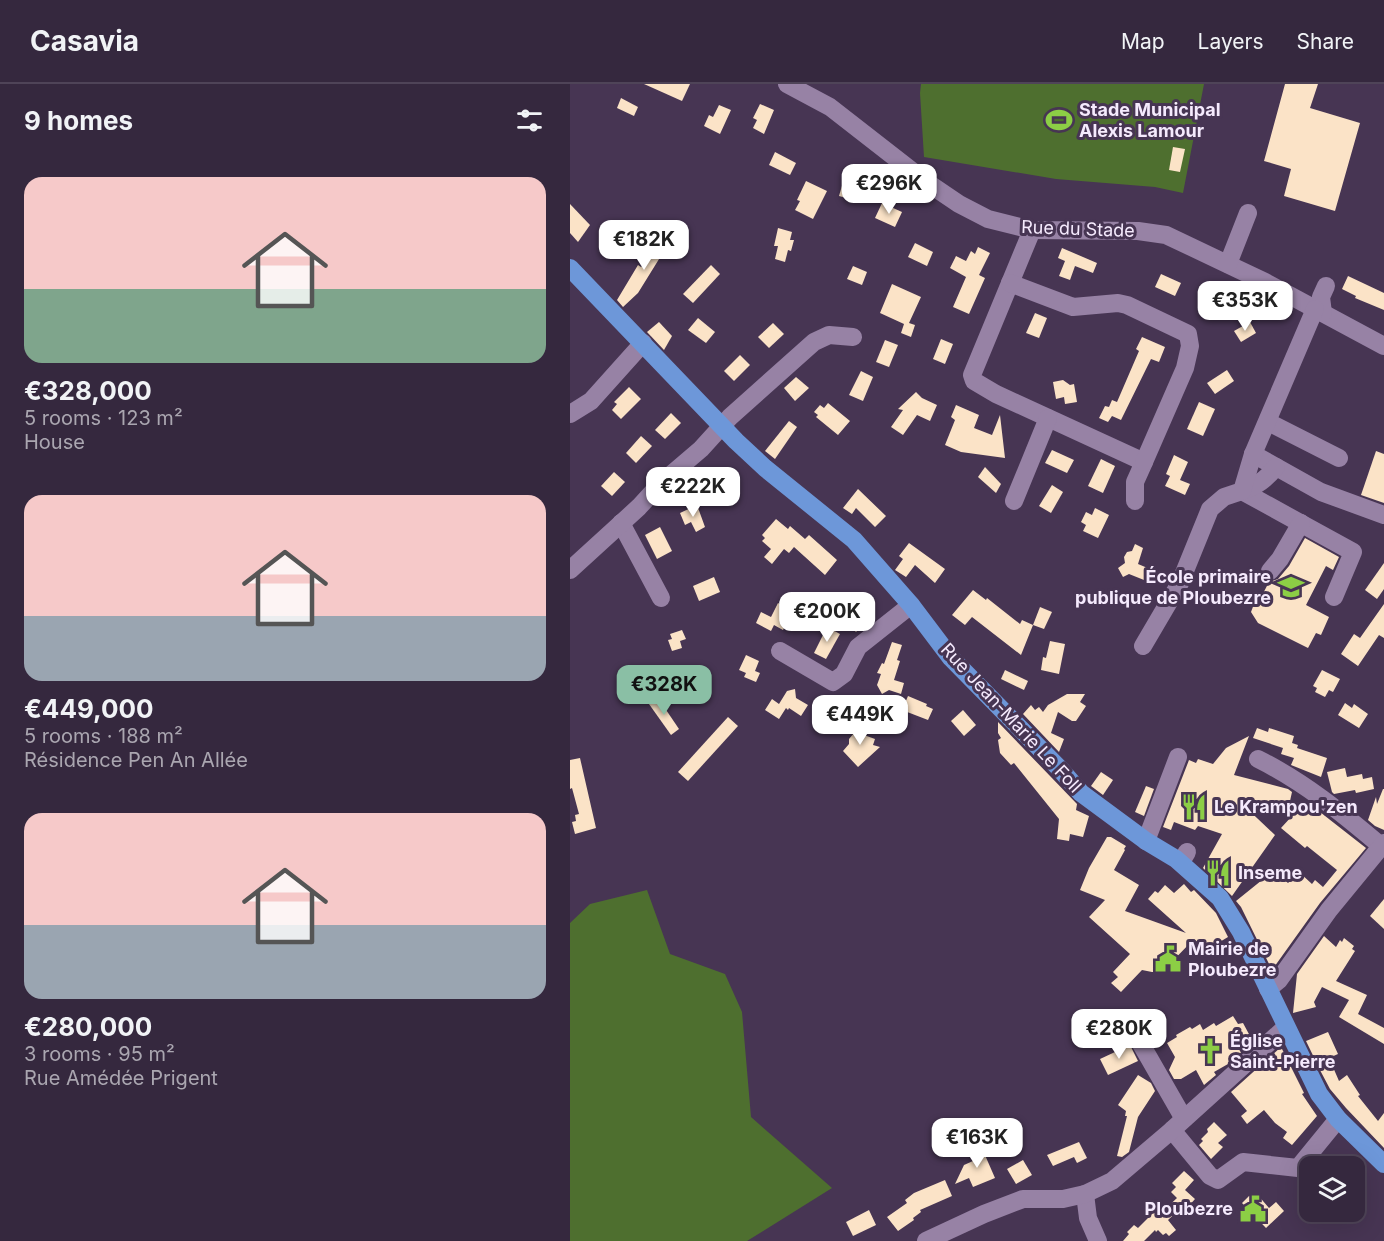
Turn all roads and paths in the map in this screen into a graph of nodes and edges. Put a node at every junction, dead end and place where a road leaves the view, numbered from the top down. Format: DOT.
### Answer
graph roads {
  1 [pos="787,84"];
  2 [pos="1248,213"];
  3 [pos="1032,230"];
  4 [pos="1228,264"];
  5 [pos="570,268"];
  6 [pos="1010,283"];
  7 [pos="1326,286"];
  8 [pos="1319,311"];
  9 [pos="853,337"];
  10 [pos="643,343"];
  11 [pos="1384,346"];
  12 [pos="570,414"];
  13 [pos="1048,418"];
  14 [pos="1268,422"];
  15 [pos="722,425"];
  16 [pos="1253,454"];
  17 [pos="1338,458"];
  18 [pos="1144,462"];
  19 [pos="1271,473"];
  20 [pos="1242,491"];
  21 [pos="1014,501"];
  22 [pos="1135,501"];
  23 [pos="1384,515"];
  24 [pos="1301,523"];
  25 [pos="621,524"];
  26 [pos="570,570"];
  27 [pos="1270,571"];
  28 [pos="1334,597"];
  29 [pos="661,598"];
  30 [pos="911,604"];
  31 [pos="1143,646"];
  32 [pos="780,651"];
  33 [pos="1258,759"];
  34 [pos="1175,761"];
  35 [pos="1146,841"];
  36 [pos="1383,845"];
  37 [pos="1268,989"];
  38 [pos="1286,1028"];
  39 [pos="1141,1044"];
  40 [pos="1338,1119"];
  41 [pos="1178,1125"];
  42 [pos="1384,1164"];
  43 [pos="1085,1194"];
  44 [pos="926,1241"];
  45 [pos="1098,1241"];
  1 -- 3 [label="street, Rue du Stade"];
  2 -- 4 [label="street"];
  3 -- 4 [label="street, Rue du Stade"];
  3 -- 6 [label="street"];
  4 -- 8 [label="street, Rue du Stade"];
  5 -- 10 [label="main road, Rue Jean-Marie Le Foll"];
  6 -- 13 [label="street"];
  6 -- 18 [label="street"];
  7 -- 8 [label="street"];
  8 -- 11 [label="street, Rue du Stade"];
  8 -- 14 [label="street"];
  9 -- 15 [label="street"];
  10 -- 12 [label="street"];
  10 -- 15 [label="main road, Rue Jean-Marie Le Foll"];
  13 -- 18 [label="street"];
  13 -- 21 [label="street"];
  14 -- 16 [label="street"];
  14 -- 17 [label="street"];
  15 -- 25 [label="street"];
  15 -- 30 [label="main road, Rue Jean-Marie Le Foll"];
  16 -- 19 [label="street"];
  16 -- 20 [label="street"];
  18 -- 22 [label="street"];
  19 -- 20 [label="street"];
  19 -- 23 [label="street"];
  20 -- 24 [label="street"];
  20 -- 31 [label="street"];
  24 -- 27 [label="street"];
  24 -- 28 [label="street"];
  25 -- 26 [label="street"];
  25 -- 29 [label="street"];
  30 -- 32 [label="street"];
  30 -- 35 [label="main road, Rue Jean-Marie Le Foll"];
  33 -- 36 [label="street"];
  34 -- 35 [label="street"];
  35 -- 37 [label="main road, Rue Jean-Marie Le Foll"];
  36 -- 37 [label="street"];
  37 -- 38 [label="main road, Rue Jean-Marie Le Foll"];
  38 -- 40 [label="main road, Rue Jean-Marie Le Foll"];
  38 -- 41 [label="street"];
  39 -- 41 [label="street"];
  40 -- 41 [label="street"];
  40 -- 42 [label="main road, Rue Jean-Marie Le Foll"];
  41 -- 43 [label="street"];
  43 -- 44 [label="street"];
  43 -- 45 [label="street"];
}
